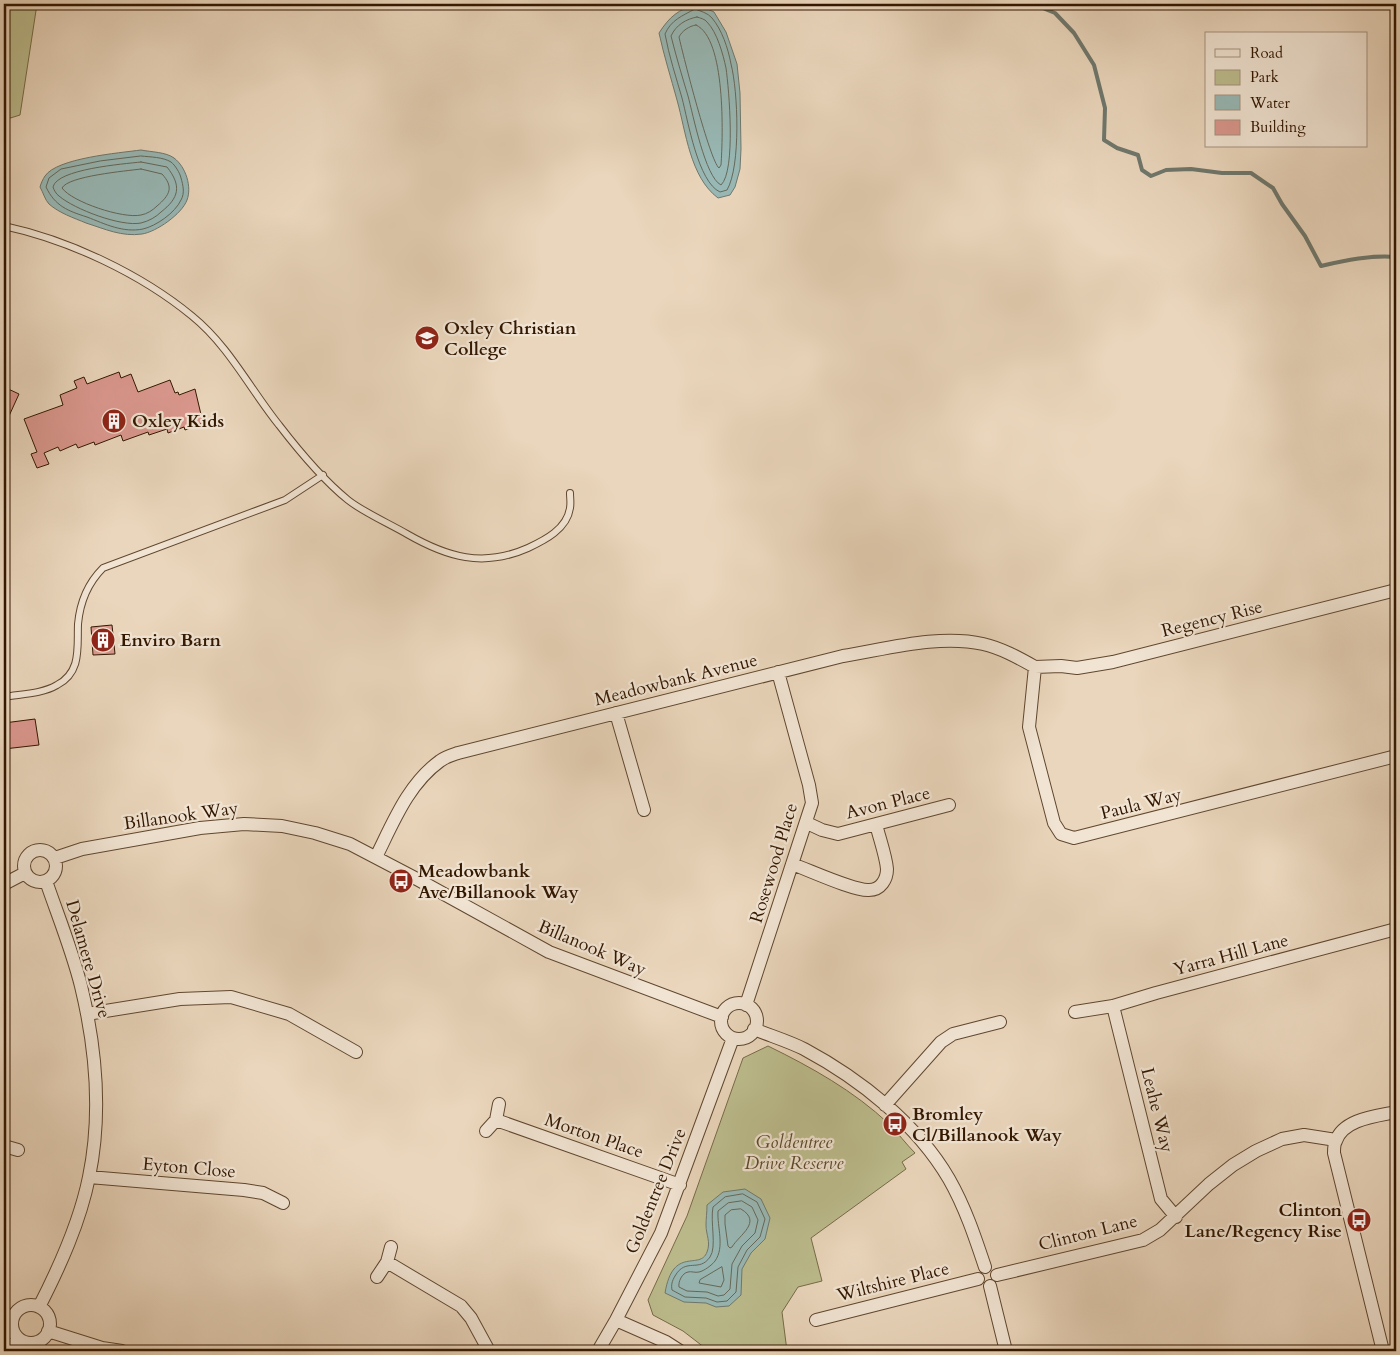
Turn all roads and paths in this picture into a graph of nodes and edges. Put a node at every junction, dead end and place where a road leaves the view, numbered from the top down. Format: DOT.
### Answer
graph roads {
  1 [pos="4,226"];
  2 [pos="323,475"];
  3 [pos="570,493"];
  4 [pos="1396,590"];
  5 [pos="1035,668"];
  6 [pos="778,672"];
  7 [pos="4,697"];
  8 [pos="616,713"];
  9 [pos="1396,756"];
  10 [pos="949,805"];
  11 [pos="644,810"];
  12 [pos="807,823"];
  13 [pos="876,824"];
  14 [pos="376,857"];
  15 [pos="55,858"];
  16 [pos="792,864"];
  17 [pos="25,874"];
  18 [pos="46,881"];
  19 [pos="4,884"];
  20 [pos="1396,929"];
  21 [pos="746,1006"];
  22 [pos="1113,1006"];
  23 [pos="1075,1012"];
  24 [pos="87,1014"];
  25 [pos="722,1017"];
  26 [pos="1000,1022"];
  27 [pos="754,1029"];
  28 [pos="733,1038"];
  29 [pos="356,1052"];
  30 [pos="499,1104"];
  31 [pos="885,1104"];
  32 [pos="1396,1112"];
  33 [pos="496,1120"];
  34 [pos="486,1131"];
  35 [pos="1336,1140"];
  36 [pos="4,1146"];
  37 [pos="18,1150"];
  38 [pos="89,1177"];
  39 [pos="680,1185"];
  40 [pos="283,1203"];
  41 [pos="1176,1217"];
  42 [pos="391,1247"];
  43 [pos="387,1262"];
  44 [pos="985,1267"];
  45 [pos="377,1277"];
  46 [pos="978,1279"];
  47 [pos="994,1280"];
  48 [pos="39,1307"];
  49 [pos="9,1315"];
  50 [pos="616,1320"];
  51 [pos="816,1320"];
  52 [pos="48,1331"];
  53 [pos="18,1338"];
  54 [pos="8,1351"];
  55 [pos="122,1351"];
  56 [pos="489,1351"];
  57 [pos="598,1351"];
  58 [pos="680,1351"];
  59 [pos="1006,1351"];
  60 [pos="1382,1351"];
  1 -- 2 [label="lane"];
  2 -- 3 [label="lane"];
  2 -- 7 [label="lane"];
  4 -- 5 [label="street, Regency Rise"];
  5 -- 6 [label="street, Meadowbank Avenue"];
  5 -- 9 [label="street, Paula Way"];
  6 -- 8 [label="street, Meadowbank Avenue"];
  6 -- 12 [label="street, Rosewood Place"];
  8 -- 11 [label="street"];
  8 -- 14 [label="street, Meadowbank Avenue"];
  10 -- 13 [label="street, Avon Place"];
  12 -- 13 [label="street, Avon Place"];
  12 -- 16 [label="street, Rosewood Place"];
  13 -- 16 [label="street"];
  14 -- 15 [label="street, Billanook Way"];
  14 -- 25 [label="street, Billanook Way"];
  15 -- 17 [label="street"];
  15 -- 18 [label="street"];
  16 -- 21 [label="street, Rosewood Place"];
  17 -- 18 [label="street"];
  17 -- 19 [label="street"];
  18 -- 24 [label="street, Delamere Drive"];
  20 -- 22 [label="street, Yarra Hill Lane"];
  21 -- 25 [label="street"];
  21 -- 27 [label="street"];
  22 -- 23 [label="street, Yarra Hill Lane"];
  22 -- 41 [label="street, Leahe Way"];
  24 -- 29 [label="street"];
  24 -- 38 [label="street, Delamere Drive"];
  25 -- 28 [label="street"];
  26 -- 31 [label="street"];
  27 -- 28 [label="street"];
  27 -- 31 [label="street"];
  28 -- 39 [label="street, Goldentree Drive"];
  30 -- 33 [label="street"];
  31 -- 44 [label="street"];
  32 -- 35 [label="street"];
  33 -- 34 [label="street"];
  33 -- 39 [label="street, Morton Place"];
  35 -- 41 [label="street, Clinton Lane"];
  35 -- 60 [label="street"];
  36 -- 37 [label="street"];
  38 -- 40 [label="street, Eyton Close"];
  38 -- 48 [label="street, Delamere Drive"];
  39 -- 50 [label="street, Goldentree Drive"];
  41 -- 47 [label="street, Clinton Lane"];
  42 -- 43 [label="street"];
  43 -- 45 [label="street"];
  43 -- 56 [label="street"];
  44 -- 46 [label="street"];
  44 -- 47 [label="street"];
  46 -- 47 [label="street"];
  46 -- 51 [label="street, Wiltshire Place"];
  47 -- 59 [label="street"];
  48 -- 49 [label="street"];
  48 -- 52 [label="street"];
  49 -- 53 [label="street"];
  50 -- 57 [label="street, Goldentree Drive"];
  50 -- 58 [label="street"];
  52 -- 53 [label="street"];
  52 -- 55 [label="street"];
  53 -- 54 [label="street"];
}
